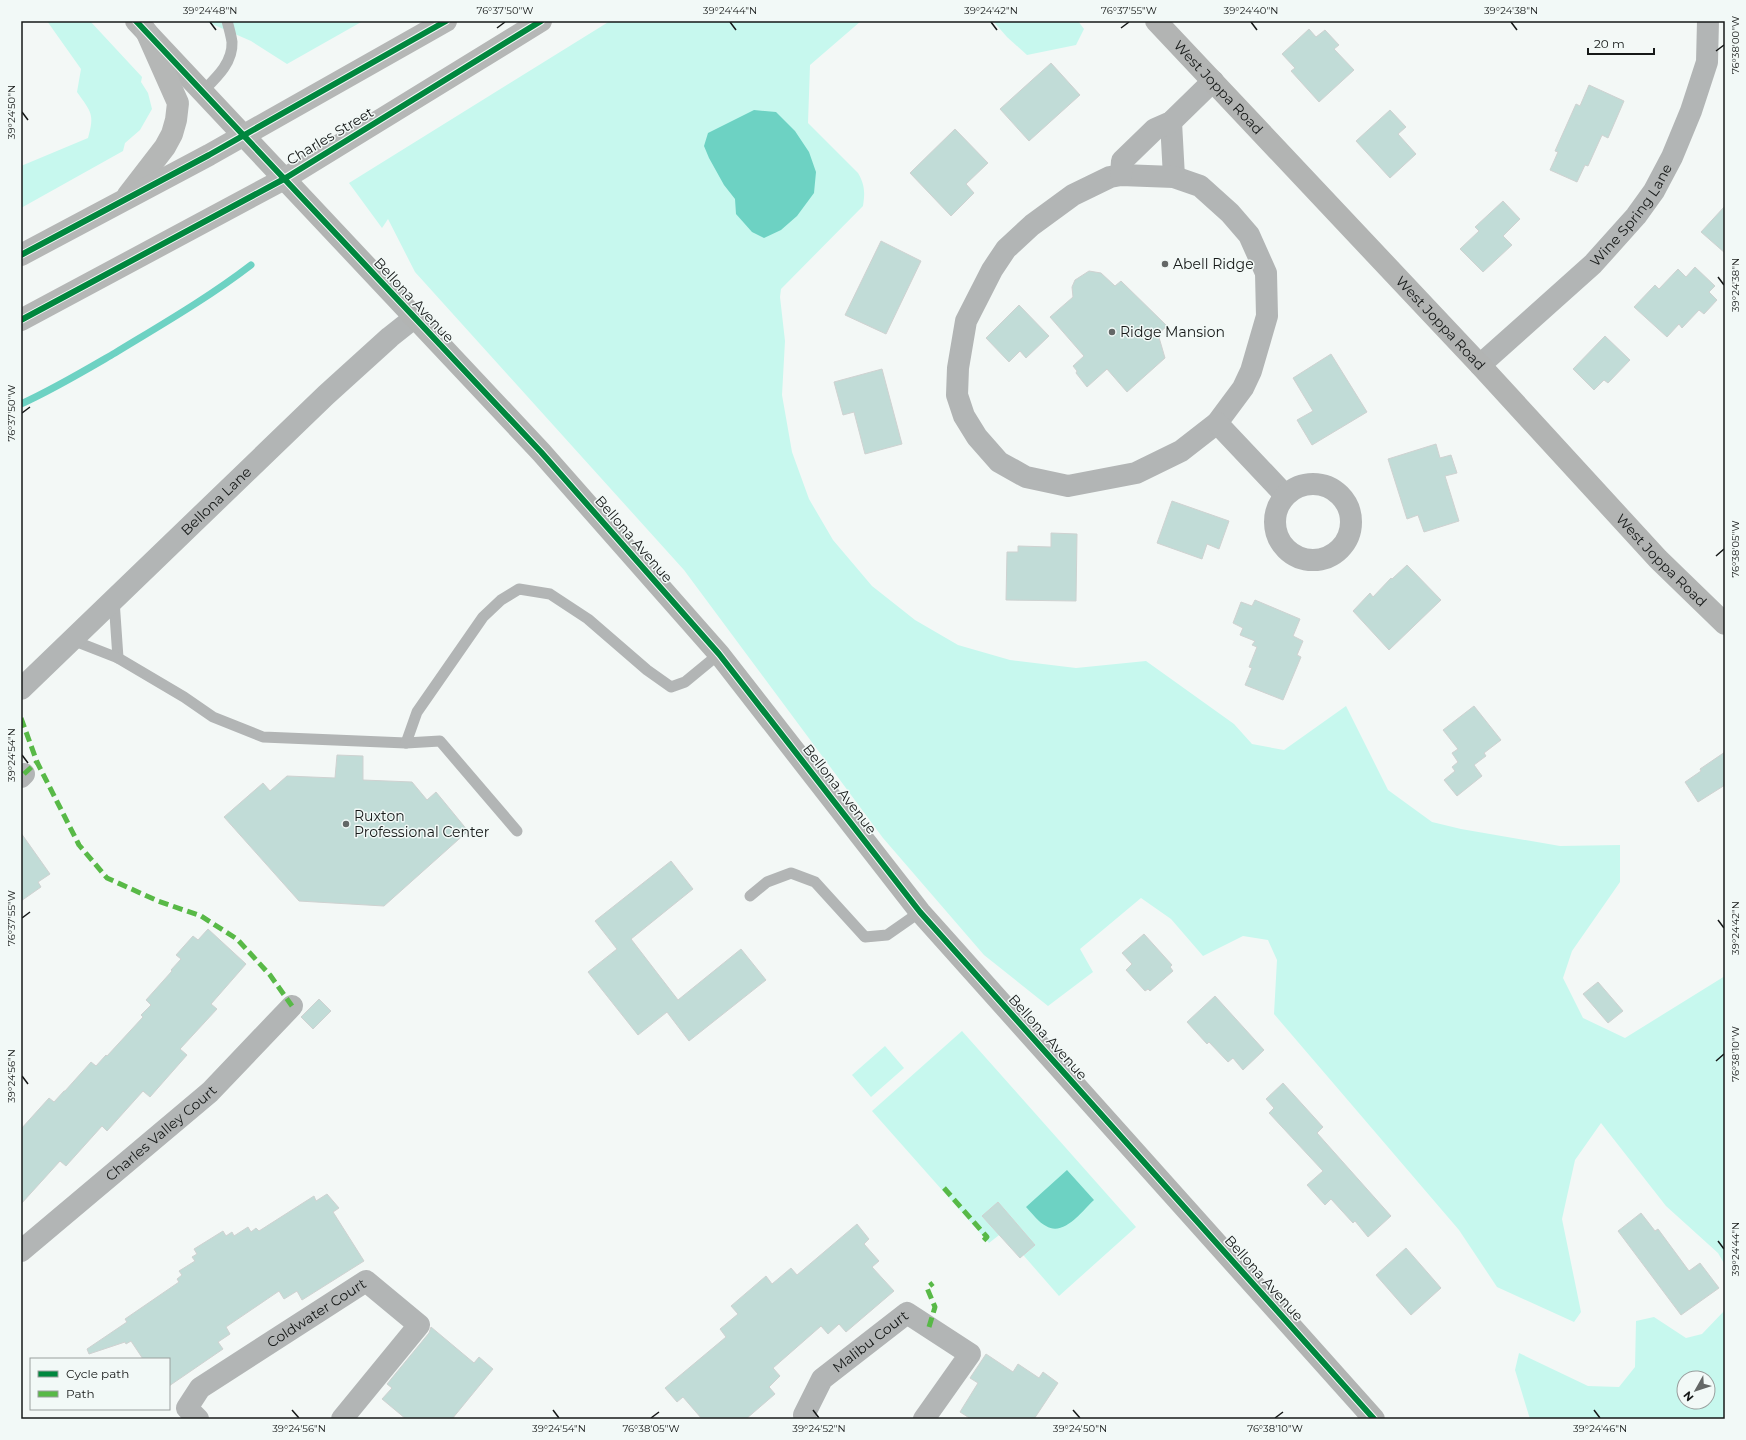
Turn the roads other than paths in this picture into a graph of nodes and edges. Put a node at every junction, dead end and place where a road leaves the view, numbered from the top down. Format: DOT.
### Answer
graph roads {
  1 [pos="227,21"];
  2 [pos="446,21"];
  3 [pos="541,21"];
  4 [pos="1156,21"];
  5 [pos="1708,21"];
  6 [pos="141,26"];
  7 [pos="1716,62"];
  8 [pos="1212,81"];
  9 [pos="202,92"];
  10 [pos="1171,122"];
  11 [pos="244,136"];
  12 [pos="1121,175"];
  13 [pos="1174,177"];
  14 [pos="284,179"];
  15 [pos="122,202"];
  16 [pos="21,255"];
  17 [pos="414,318"];
  18 [pos="21,320"];
  19 [pos="1480,365"];
  20 [pos="1217,424"];
  21 [pos="1285,495"];
  22 [pos="114,600"];
  23 [pos="1725,624"];
  24 [pos="72,640"];
  25 [pos="719,654"];
  26 [pos="118,658"];
  27 [pos="21,689"];
  28 [pos="406,743"];
  29 [pos="517,831"];
  30 [pos="750,896"];
  31 [pos="920,912"];
  32 [pos="292,1006"];
  33 [pos="21,1251"];
  34 [pos="198,1419"];
  35 [pos="342,1419"];
  36 [pos="806,1419"];
  37 [pos="924,1419"];
  38 [pos="1374,1419"];
  1 -- 9 [label="lane"];
  2 -- 11 [label="main road"];
  3 -- 14 [label="main road, Charles Street"];
  4 -- 8 [label="street, West Joppa Road"];
  5 -- 7 [label="street, Wine Spring Lane"];
  6 -- 9 [label="street, Bellona Avenue"];
  6 -- 15 [label="main road"];
  7 -- 19 [label="street, Wine Spring Lane"];
  8 -- 10 [label="street"];
  8 -- 19 [label="street, West Joppa Road"];
  9 -- 11 [label="street, Bellona Avenue"];
  10 -- 12 [label="street"];
  10 -- 13 [label="street"];
  11 -- 14 [label="street, Bellona Avenue"];
  11 -- 15 [label="main road"];
  12 -- 13 [label="street"];
  12 -- 20 [label="street"];
  13 -- 20 [label="street"];
  14 -- 17 [label="street, Bellona Avenue"];
  14 -- 18 [label="main road, Charles Street"];
  15 -- 16 [label="main road"];
  17 -- 22 [label="street, Bellona Lane"];
  17 -- 25 [label="street, Bellona Avenue"];
  19 -- 23 [label="street, West Joppa Road"];
  20 -- 21 [label="street"];
  22 -- 24 [label="street, Bellona Lane"];
  22 -- 26 [label="lane"];
  24 -- 26 [label="lane"];
  24 -- 27 [label="street, Bellona Lane"];
  25 -- 28 [label="lane"];
  25 -- 31 [label="street, Bellona Avenue"];
  26 -- 28 [label="lane"];
  28 -- 29 [label="lane"];
  30 -- 31 [label="lane"];
  31 -- 38 [label="street, Bellona Avenue"];
  32 -- 33 [label="street, Charles Valley Court"];
  34 -- 35 [label="street, Coldwater Court"];
  36 -- 37 [label="street, Malibu Court"];
}
